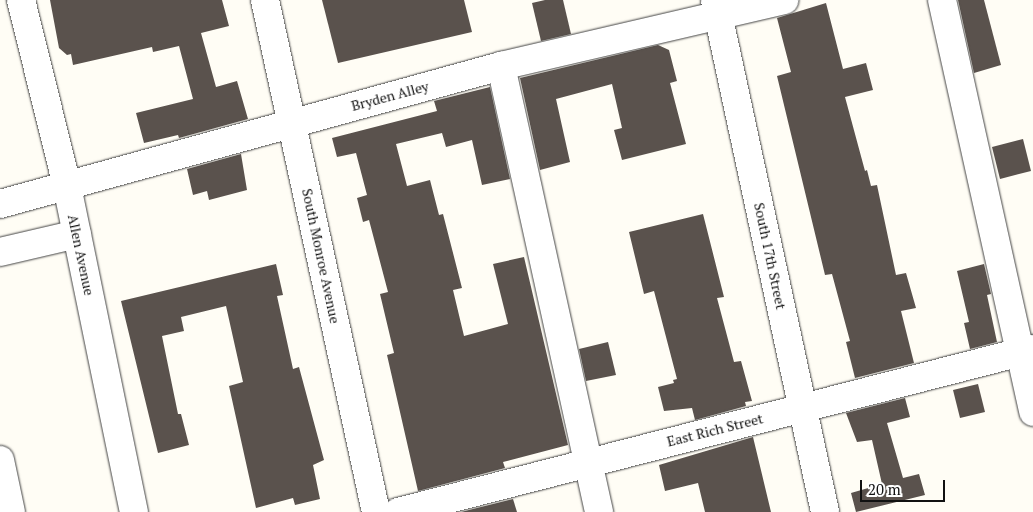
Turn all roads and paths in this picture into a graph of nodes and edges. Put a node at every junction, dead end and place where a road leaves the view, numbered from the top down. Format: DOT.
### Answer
graph roads {
  1 [pos="21,0"];
  2 [pos="265,0"];
  3 [pos="784,0"];
  4 [pos="942,0"];
  5 [pos="716,7"];
  6 [pos="501,66"];
  7 [pos="292,124"];
  8 [pos="67,186"];
  9 [pos="0,204"];
  10 [pos="77,234"];
  11 [pos="0,252"];
  12 [pos="1026,351"];
  13 [pos="802,408"];
  14 [pos="1033,412"];
  15 [pos="0,460"];
  16 [pos="588,463"];
  17 [pos="11,512"];
  18 [pos="134,512"];
  19 [pos="376,512"];
  20 [pos="398,512"];
  21 [pos="599,512"];
  22 [pos="825,512"];
  1 -- 8 [label="street, Allen Avenue"];
  2 -- 7 [label="street, South Monroe Avenue"];
  3 -- 5 [label="street, Bryden Alley"];
  4 -- 12 [label="street"];
  5 -- 6 [label="street, Bryden Alley"];
  5 -- 13 [label="street, South 17th Street"];
  6 -- 7 [label="street, Bryden Alley"];
  6 -- 16 [label="street"];
  7 -- 8 [label="street, Bryden Alley"];
  7 -- 19 [label="street, South Monroe Avenue"];
  8 -- 9 [label="street, Bryden Alley"];
  8 -- 10 [label="street, Allen Avenue"];
  10 -- 11 [label="street"];
  10 -- 18 [label="street, Allen Avenue"];
  12 -- 13 [label="street, East Rich Street"];
  12 -- 14 [label="street"];
  13 -- 16 [label="street, East Rich Street"];
  13 -- 22 [label="street, South 17th Street"];
  15 -- 17 [label="street"];
  16 -- 20 [label="street, East Rich Street"];
  16 -- 21 [label="street"];
}
